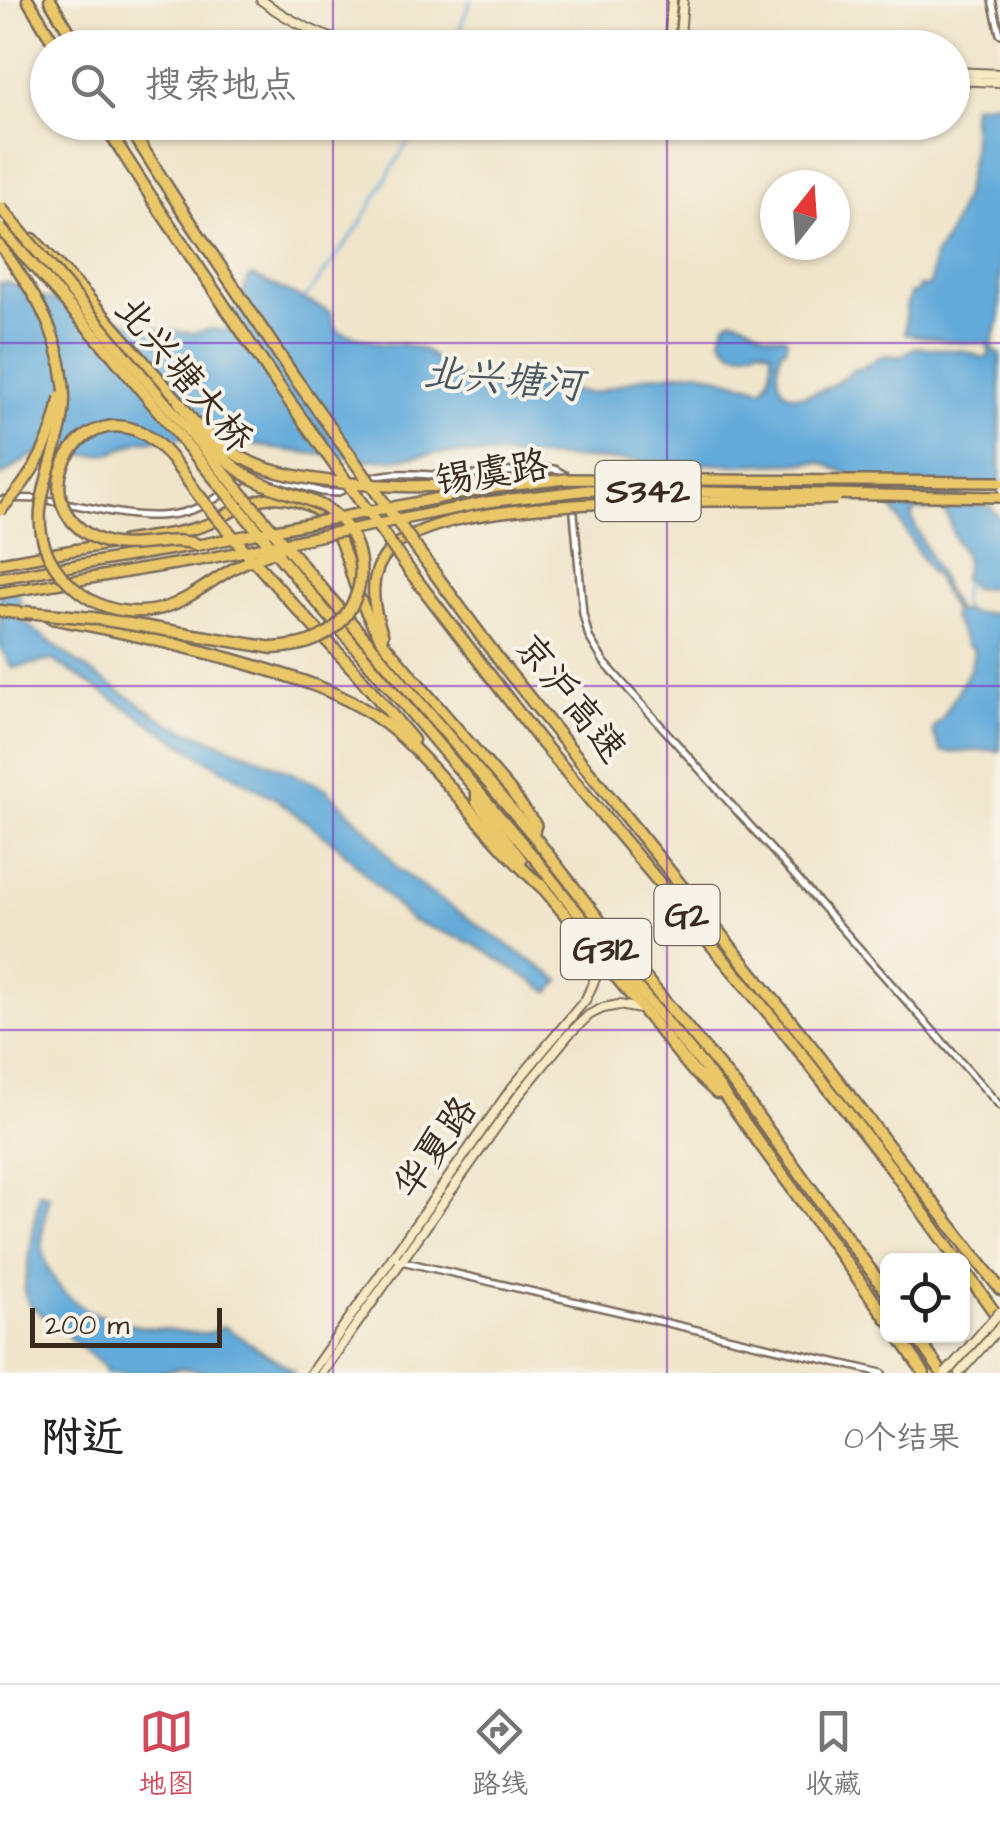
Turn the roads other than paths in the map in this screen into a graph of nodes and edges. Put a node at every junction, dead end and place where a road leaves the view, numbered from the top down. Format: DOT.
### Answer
graph roads {
  1 [pos="28,0"];
  2 [pos="50,0"];
  3 [pos="258,0"];
  4 [pos="672,0"];
  5 [pos="683,0"];
  6 [pos="992,0"];
  7 [pos="46,30"];
  8 [pos="68,30"];
  9 [pos="305,30"];
  10 [pos="312,30"];
  11 [pos="670,30"];
  12 [pos="680,30"];
  13 [pos="1000,34"];
  14 [pos="970,77"];
  15 [pos="997,78"];
  16 [pos="115,140"];
  17 [pos="137,140"];
  18 [pos="0,205"];
  19 [pos="0,228"];
  20 [pos="0,245"];
  21 [pos="63,380"];
  22 [pos="178,402"];
  23 [pos="1000,482"];
  24 [pos="491,488"];
  25 [pos="905,495"];
  26 [pos="1000,497"];
  27 [pos="2,500"];
  28 [pos="0,512"];
  29 [pos="302,540"];
  30 [pos="198,544"];
  31 [pos="0,563"];
  32 [pos="0,578"];
  33 [pos="313,588"];
  34 [pos="0,593"];
  35 [pos="0,610"];
  36 [pos="25,612"];
  37 [pos="388,647"];
  38 [pos="477,791"];
  39 [pos="456,796"];
  40 [pos="533,835"];
  41 [pos="545,890"];
  42 [pos="598,955"];
  43 [pos="646,1012"];
  44 [pos="1000,1106"];
  45 [pos="739,1114"];
  46 [pos="953,1253"];
  47 [pos="398,1259"];
  48 [pos="970,1279"];
  49 [pos="880,1283"];
  50 [pos="1000,1288"];
  51 [pos="880,1309"];
  52 [pos="1000,1319"];
  53 [pos="903,1343"];
  54 [pos="921,1343"];
  55 [pos="311,1373"];
  56 [pos="322,1373"];
  57 [pos="882,1373"];
  58 [pos="924,1373"];
  59 [pos="944,1373"];
  60 [pos="959,1373"];
  1 -- 7 [label="highway"];
  2 -- 8 [label="highway"];
  3 -- 9 [label="street"];
  3 -- 10 [label="street"];
  4 -- 11 [label="street"];
  5 -- 12 [label="street"];
  6 -- 13 [label="street"];
  14 -- 15 [label="street"];
  16 -- 46 [label="highway, 京沪高速 / G2, bridge"];
  17 -- 50 [label="highway, 京沪高速 / G2, bridge"];
  18 -- 22 [label="highway, bridge"];
  18 -- 33 [label="highway, 北兴塘大桥 / G312, bridge"];
  19 -- 33 [label="highway, 北兴塘大桥 / G312, bridge"];
  20 -- 21 [label="main road"];
  21 -- 28 [label="main road, bridge"];
  21 -- 29 [label="main road, bridge"];
  22 -- 24 [label="highway, bridge"];
  22 -- 36 [label="highway, bridge"];
  23 -- 24 [label="main road, 锡虞路 / S342, bridge"];
  24 -- 30 [label="main road, 锡虞路, bridge"];
  25 -- 26 [label="main road, 锡虞路 / S342, bridge"];
  25 -- 29 [label="main road, 锡虞路 / S342, bridge"];
  25 -- 37 [label="main road, bridge"];
  27 -- 44 [label="street"];
  29 -- 34 [label="main road, 锡虞路, bridge"];
  30 -- 32 [label="main road, 锡虞路, bridge"];
  30 -- 39 [label="highway, bridge"];
  31 -- 37 [label="main road"];
  33 -- 38 [label="highway, G312"];
  33 -- 40 [label="highway, G312"];
  35 -- 36 [label="highway"];
  36 -- 39 [label="highway"];
  37 -- 40 [label="main road"];
  38 -- 41 [label="highway"];
  38 -- 45 [label="highway, G312"];
  39 -- 41 [label="highway"];
  40 -- 49 [label="highway, G312"];
  41 -- 42 [label="highway"];
  42 -- 43 [label="highway"];
  42 -- 47 [label="street, 华夏路"];
  43 -- 45 [label="highway"];
  43 -- 47 [label="street, 华夏路"];
  45 -- 51 [label="highway, G312"];
  47 -- 55 [label="street, 华夏路"];
  47 -- 56 [label="street, 华夏路"];
  47 -- 57 [label="street"];
  48 -- 52 [label="highway"];
  52 -- 59 [label="street, bridge"];
  52 -- 60 [label="street"];
  53 -- 58 [label="highway"];
  54 -- 59 [label="highway"];
}
